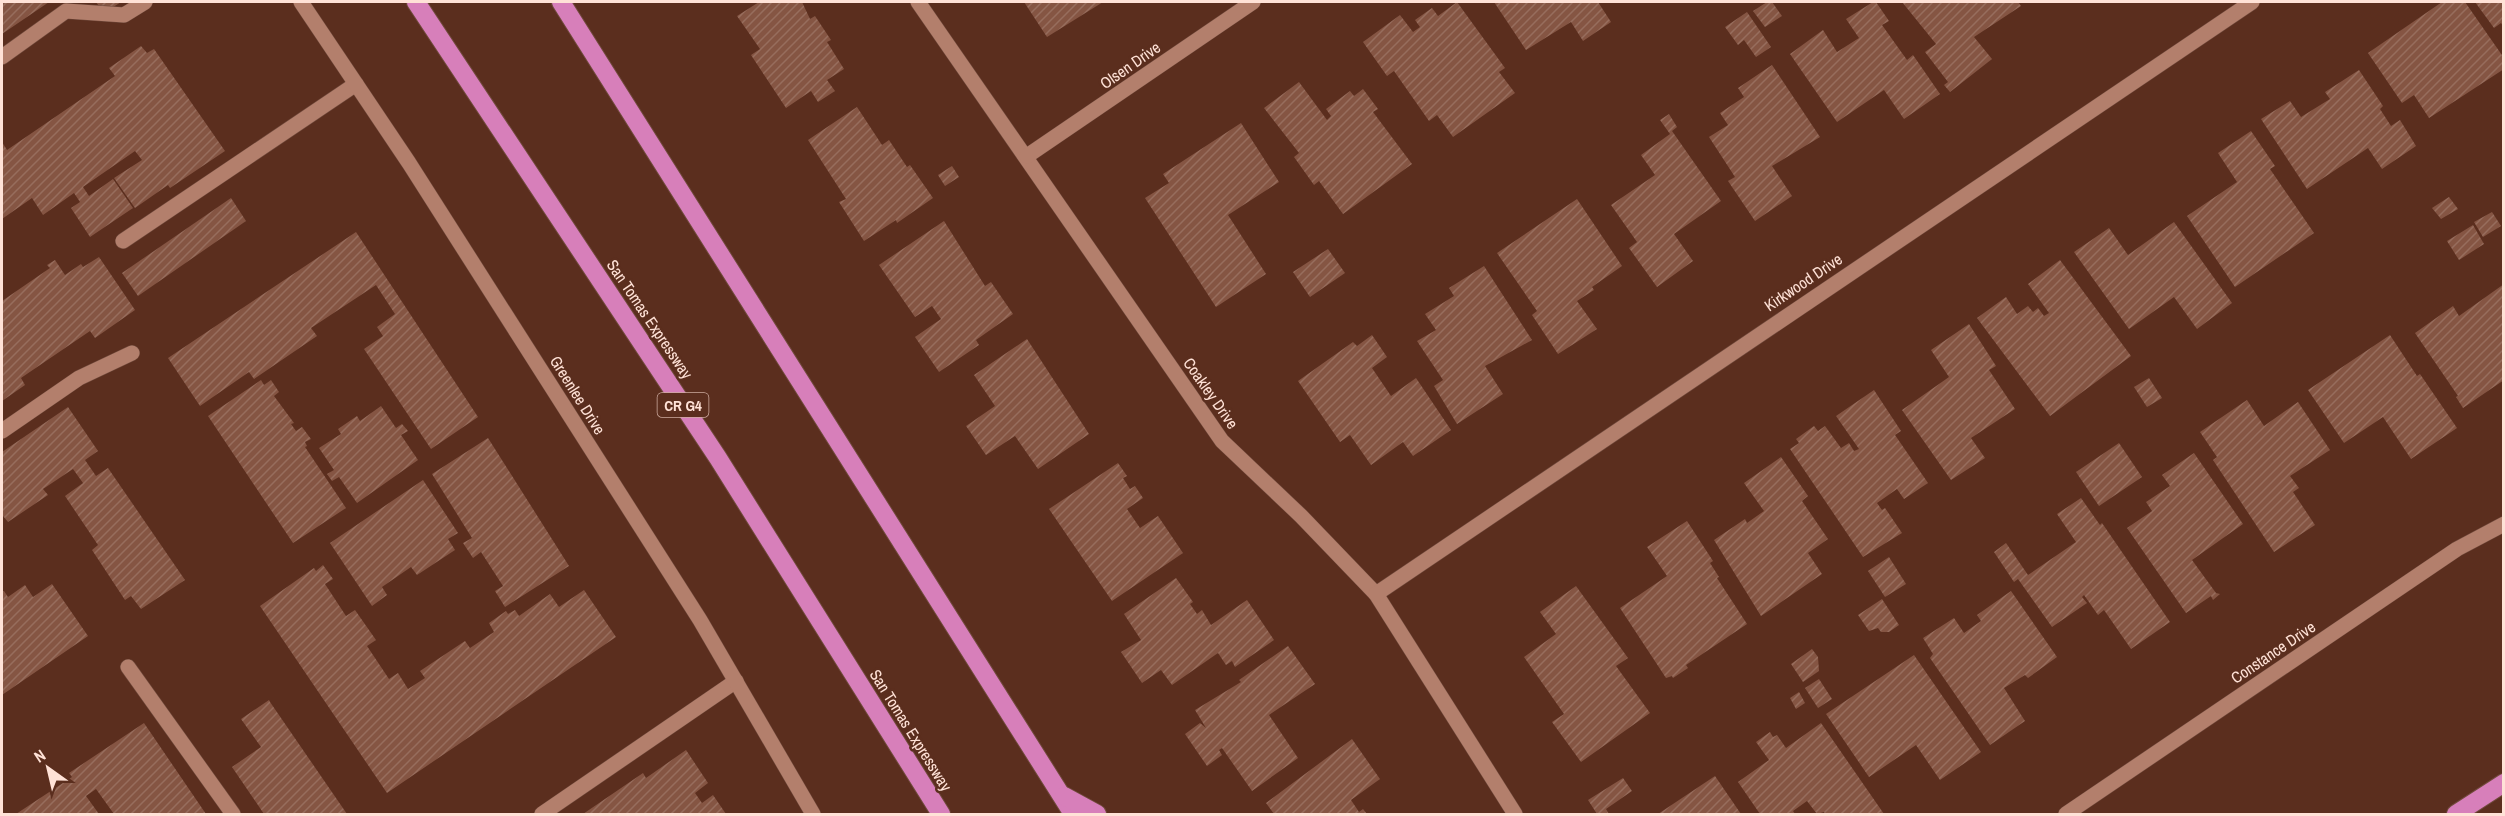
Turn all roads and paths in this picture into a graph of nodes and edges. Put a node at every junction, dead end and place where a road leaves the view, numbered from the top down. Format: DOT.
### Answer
graph roads {
  1 [pos="145,2"];
  2 [pos="301,2"];
  3 [pos="416,2"];
  4 [pos="561,2"];
  5 [pos="918,2"];
  6 [pos="1253,2"];
  7 [pos="2252,2"];
  8 [pos="2,57"];
  9 [pos="356,84"];
  10 [pos="1027,156"];
  11 [pos="123,241"];
  12 [pos="132,353"];
  13 [pos="2,431"];
  14 [pos="2504,524"];
  15 [pos="1376,594"];
  16 [pos="128,666"];
  17 [pos="736,681"];
  18 [pos="2504,783"];
  19 [pos="1061,794"];
  20 [pos="233,814"];
  21 [pos="542,814"];
  22 [pos="813,814"];
  23 [pos="941,814"];
  24 [pos="1073,814"];
  25 [pos="1097,814"];
  26 [pos="1515,814"];
  27 [pos="2066,814"];
  28 [pos="2456,814"];
  1 -- 8 [label="street"];
  2 -- 9 [label="street, Greenlee Drive"];
  3 -- 23 [label="highway, San Tomas Expressway / CR G4"];
  4 -- 19 [label="highway"];
  5 -- 10 [label="street, Coakley Drive"];
  6 -- 10 [label="street, Olsen Drive"];
  7 -- 15 [label="street, Kirkwood Drive"];
  9 -- 11 [label="street"];
  9 -- 17 [label="street, Greenlee Drive"];
  10 -- 15 [label="street, Coakley Drive"];
  12 -- 13 [label="street"];
  14 -- 27 [label="street, Constance Drive"];
  15 -- 26 [label="street, Coakley Drive"];
  16 -- 20 [label="street"];
  17 -- 21 [label="street"];
  17 -- 22 [label="street, Greenlee Drive"];
  18 -- 28 [label="highway"];
  19 -- 24 [label="highway"];
  19 -- 25 [label="highway"];
}
